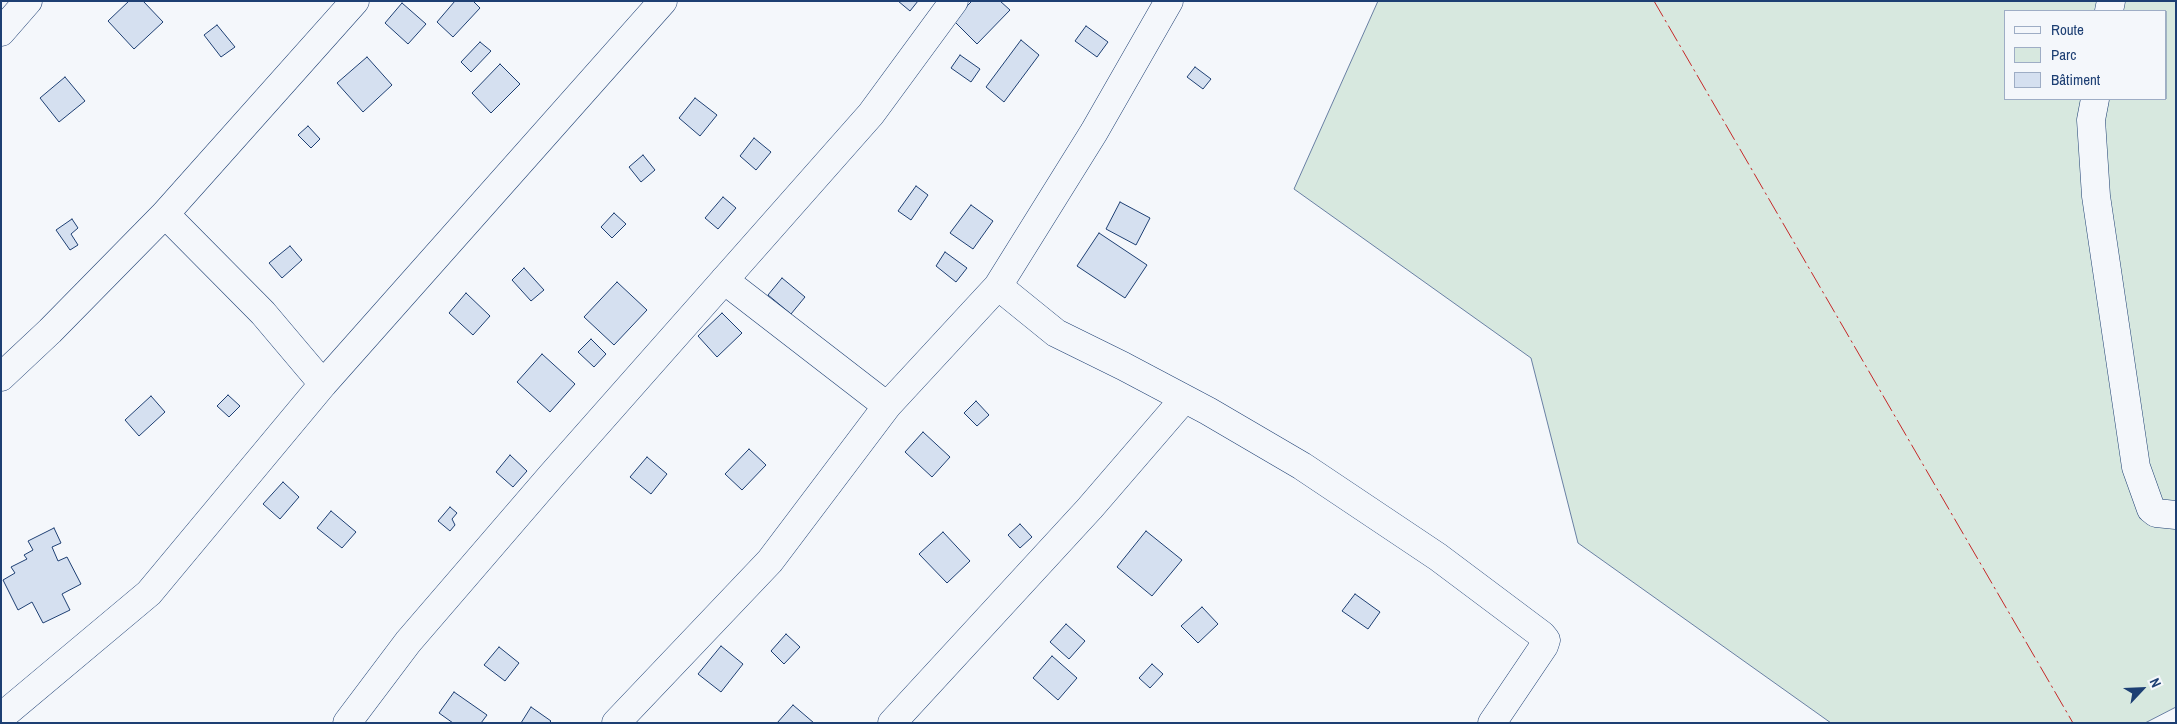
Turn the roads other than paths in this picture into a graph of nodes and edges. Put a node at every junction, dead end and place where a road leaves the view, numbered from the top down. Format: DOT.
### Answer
graph roads {
  1 [pos="28,1"];
  2 [pos="354,1"];
  3 [pos="663,1"];
  4 [pos="954,1"];
  5 [pos="1169,1"];
  6 [pos="1,32"];
  7 [pos="2095,100"];
  8 [pos="166,214"];
  9 [pos="724,280"];
  10 [pos="998,286"];
  11 [pos="1,377"];
  12 [pos="323,384"];
  13 [pos="1184,399"];
  14 [pos="887,406"];
  15 [pos="2176,514"];
  16 [pos="1,717"];
  17 [pos="347,723"];
  18 [pos="616,723"];
  19 [pos="892,723"];
  20 [pos="1492,723"];
  1 -- 6 [label="street"];
  2 -- 8 [label="street"];
  3 -- 12 [label="street"];
  4 -- 9 [label="street"];
  5 -- 10 [label="street"];
  7 -- 15 [label="street"];
  8 -- 11 [label="street"];
  8 -- 12 [label="street"];
  9 -- 14 [label="street"];
  9 -- 17 [label="street"];
  10 -- 13 [label="street"];
  10 -- 14 [label="street"];
  12 -- 16 [label="street"];
  13 -- 19 [label="street"];
  13 -- 20 [label="street"];
  14 -- 18 [label="street"];
}
